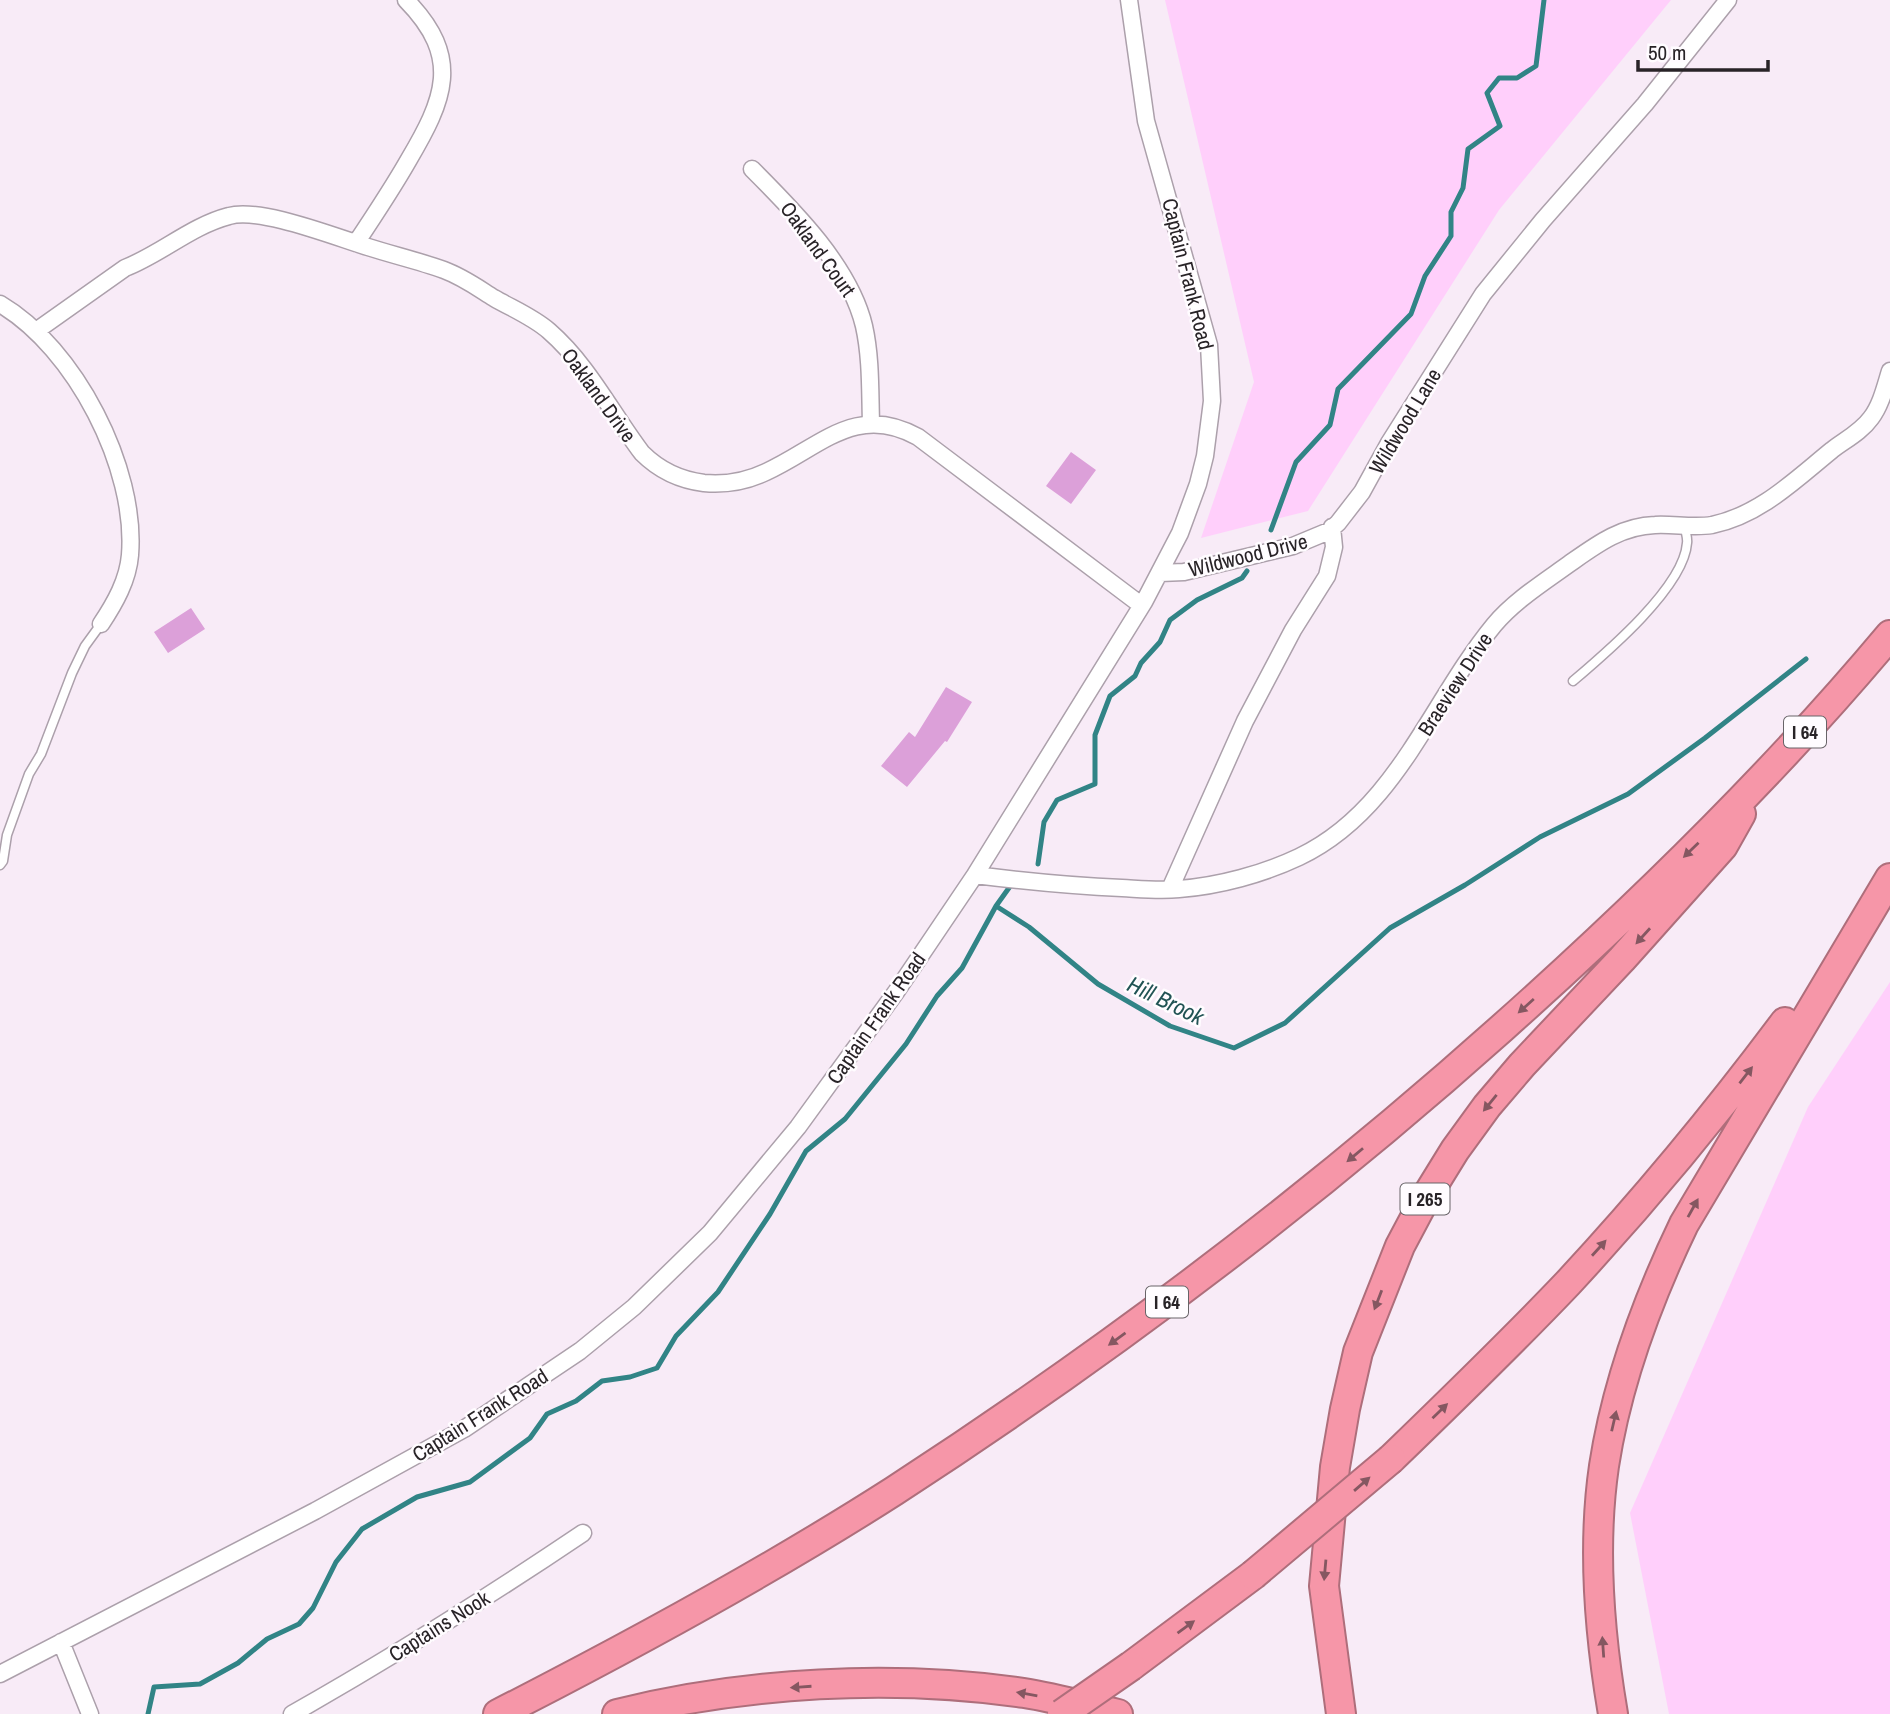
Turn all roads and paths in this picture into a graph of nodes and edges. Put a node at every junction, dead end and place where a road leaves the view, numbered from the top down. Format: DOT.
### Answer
graph roads {
  1 [pos="406,0"];
  2 [pos="1129,0"];
  3 [pos="1728,0"];
  4 [pos="752,169"];
  5 [pos="356,243"];
  6 [pos="0,304"];
  7 [pos="36,331"];
  8 [pos="1890,371"];
  9 [pos="871,423"];
  10 [pos="1685,526"];
  11 [pos="1332,527"];
  12 [pos="1160,573"];
  13 [pos="1140,605"];
  14 [pos="102,624"];
  15 [pos="1890,635"];
  16 [pos="1573,681"];
  17 [pos="1757,784"];
  18 [pos="0,865"];
  19 [pos="975,875"];
  20 [pos="1890,877"];
  21 [pos="1170,889"];
  22 [pos="583,1533"];
  23 [pos="61,1642"];
  24 [pos="0,1674"];
  25 [pos="90,1714"];
  26 [pos="292,1714"];
  27 [pos="498,1714"];
  28 [pos="617,1714"];
  29 [pos="1062,1714"];
  30 [pos="1118,1714"];
  31 [pos="1341,1714"];
  32 [pos="1612,1714"];
  1 -- 5 [label="street"];
  2 -- 12 [label="street, Captain Frank Road"];
  3 -- 11 [label="street, Wildwood Lane"];
  4 -- 9 [label="street, Oakland Court"];
  5 -- 7 [label="street, Oakland Drive"];
  5 -- 9 [label="street, Oakland Drive"];
  6 -- 7 [label="street"];
  7 -- 14 [label="street"];
  8 -- 10 [label="street, Braeview Drive"];
  9 -- 13 [label="street, Oakland Drive"];
  10 -- 16 [label="lane"];
  10 -- 21 [label="street, Braeview Drive"];
  11 -- 12 [label="street, Wildwood Drive"];
  11 -- 21 [label="street"];
  12 -- 13 [label="street, Captain Frank Road"];
  13 -- 19 [label="street, Captain Frank Road"];
  14 -- 18 [label="lane"];
  15 -- 17 [label="highway, I 64"];
  17 -- 27 [label="highway, I 64, one-way"];
  17 -- 31 [label="highway, I 265, one-way"];
  19 -- 21 [label="street, Braeview Drive"];
  19 -- 23 [label="street, Captain Frank Road"];
  29 -- 20 [label="highway, one-way, bridge"];
  32 -- 20 [label="highway, one-way"];
  22 -- 26 [label="street, Captains Nook"];
  23 -- 24 [label="street, Captain Frank Road"];
  23 -- 25 [label="street"];
  30 -- 28 [label="highway, one-way"];
}
